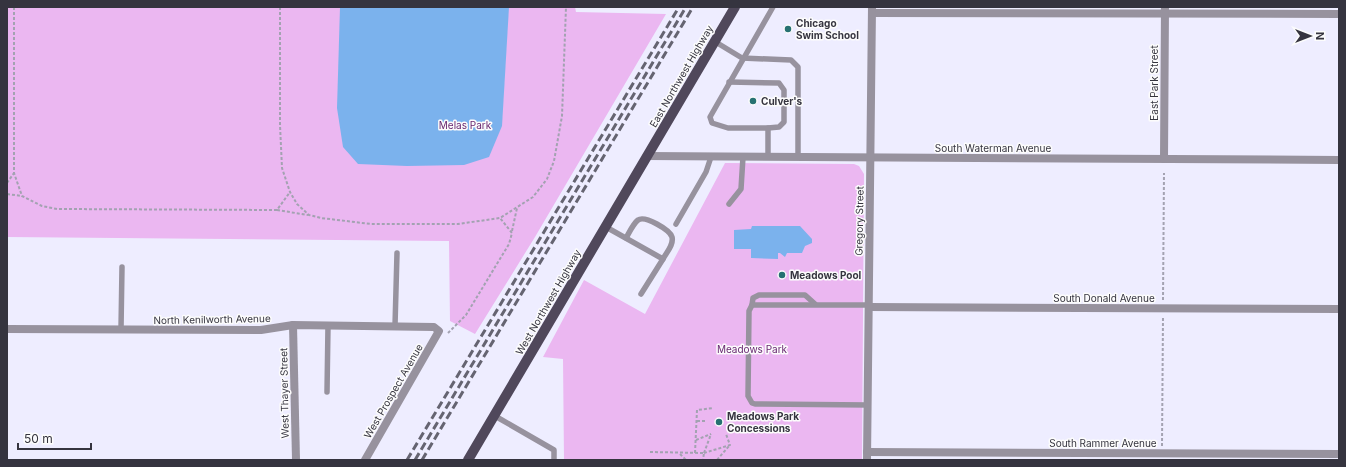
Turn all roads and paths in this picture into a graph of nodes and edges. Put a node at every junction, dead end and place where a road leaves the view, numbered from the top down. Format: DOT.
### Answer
graph roads {
  1 [pos="14,7"];
  2 [pos="280,7"];
  3 [pos="566,7"];
  4 [pos="735,7"];
  5 [pos="773,7"];
  6 [pos="872,10"];
  7 [pos="1165,10"];
  8 [pos="1339,14"];
  9 [pos="714,42"];
  10 [pos="742,58"];
  11 [pos="729,82"];
  12 [pos="768,128"];
  13 [pos="647,156"];
  14 [pos="711,157"];
  15 [pos="743,157"];
  16 [pos="768,157"];
  17 [pos="798,157"];
  18 [pos="870,158"];
  19 [pos="1164,159"];
  20 [pos="1339,160"];
  21 [pos="14,174"];
  22 [pos="7,183"];
  23 [pos="290,192"];
  24 [pos="7,194"];
  25 [pos="22,196"];
  26 [pos="729,204"];
  27 [pos="518,208"];
  28 [pos="277,210"];
  29 [pos="309,215"];
  30 [pos="500,218"];
  31 [pos="676,224"];
  32 [pos="606,227"];
  33 [pos="512,233"];
  34 [pos="626,238"];
  35 [pos="397,253"];
  36 [pos="663,259"];
  37 [pos="122,268"];
  38 [pos="642,294"];
  39 [pos="815,304"];
  40 [pos="752,305"];
  41 [pos="869,306"];
  42 [pos="1339,309"];
  43 [pos="293,325"];
  44 [pos="328,326"];
  45 [pos="395,326"];
  46 [pos="7,329"];
  47 [pos="121,329"];
  48 [pos="439,331"];
  49 [pos="445,339"];
  50 [pos="327,392"];
  51 [pos="868,405"];
  52 [pos="713,408"];
  53 [pos="495,416"];
  54 [pos="697,421"];
  55 [pos="704,421"];
  56 [pos="726,434"];
  57 [pos="696,440"];
  58 [pos="730,445"];
  59 [pos="650,452"];
  60 [pos="679,453"];
  61 [pos="695,453"];
  62 [pos="704,453"];
  63 [pos="1339,454"];
  64 [pos="867,456"];
  65 [pos="296,460"];
  66 [pos="365,460"];
  67 [pos="468,460"];
  68 [pos="554,460"];
  69 [pos="686,460"];
  70 [pos="703,460"];
  71 [pos="717,460"];
  1 -- 21 [label="path"];
  2 -- 23 [label="path"];
  3 -- 27 [label="path"];
  4 -- 9 [label="main road, East Northwest Highway"];
  5 -- 10 [label="lane"];
  6 -- 7 [label="street"];
  6 -- 18 [label="street, Gregory Street"];
  7 -- 8 [label="street"];
  7 -- 19 [label="street, East Park Street"];
  9 -- 10 [label="lane"];
  9 -- 13 [label="main road, East Northwest Highway"];
  10 -- 11 [label="lane"];
  10 -- 17 [label="lane"];
  11 -- 12 [label="lane"];
  11 -- 12 [label="lane"];
  12 -- 16 [label="lane"];
  13 -- 14 [label="street, South Waterman Avenue"];
  13 -- 32 [label="main road, West Northwest Highway"];
  14 -- 15 [label="street, South Waterman Avenue"];
  14 -- 31 [label="lane"];
  15 -- 16 [label="street, South Waterman Avenue"];
  15 -- 26 [label="lane"];
  16 -- 17 [label="street, South Waterman Avenue"];
  17 -- 18 [label="street, South Waterman Avenue"];
  18 -- 19 [label="street, South Waterman Avenue"];
  18 -- 41 [label="street, Gregory Street"];
  19 -- 20 [label="street, South Waterman Avenue"];
  21 -- 22 [label="path"];
  21 -- 25 [label="path"];
  23 -- 28 [label="path"];
  23 -- 29 [label="path"];
  24 -- 25 [label="path"];
  25 -- 28 [label="path"];
  27 -- 30 [label="path"];
  27 -- 33 [label="path"];
  28 -- 29 [label="path"];
  29 -- 30 [label="path"];
  30 -- 33 [label="path"];
  32 -- 34 [label="lane"];
  32 -- 53 [label="main road, West Northwest Highway"];
  33 -- 49 [label="path"];
  34 -- 36 [label="lane"];
  34 -- 36 [label="lane"];
  35 -- 45 [label="lane"];
  36 -- 38 [label="lane"];
  37 -- 47 [label="lane"];
  39 -- 40 [label="lane"];
  39 -- 40 [label="lane"];
  39 -- 41 [label="lane"];
  40 -- 51 [label="lane"];
  41 -- 42 [label="street, South Donald Avenue"];
  41 -- 51 [label="street, Gregory Street"];
  43 -- 44 [label="street, North Kenilworth Avenue"];
  43 -- 47 [label="street, North Kenilworth Avenue"];
  43 -- 65 [label="street, West Thayer Street"];
  44 -- 45 [label="street, North Kenilworth Avenue"];
  44 -- 50 [label="lane"];
  45 -- 48 [label="street, North Kenilworth Avenue"];
  46 -- 47 [label="street, North Kenilworth Avenue"];
  48 -- 66 [label="street, West Prospect Avenue"];
  51 -- 64 [label="street, Gregory Street"];
  52 -- 54 [label="path"];
  53 -- 67 [label="main road, West Northwest Highway"];
  53 -- 68 [label="lane"];
  54 -- 55 [label="path"];
  54 -- 57 [label="path"];
  56 -- 58 [label="path"];
  57 -- 61 [label="path"];
  57 -- 62 [label="path"];
  58 -- 62 [label="path"];
  58 -- 71 [label="path"];
  59 -- 60 [label="path"];
  60 -- 61 [label="path"];
  60 -- 69 [label="path"];
  61 -- 62 [label="path"];
  62 -- 70 [label="path"];
  63 -- 64 [label="street, South Rammer Avenue"];
}
